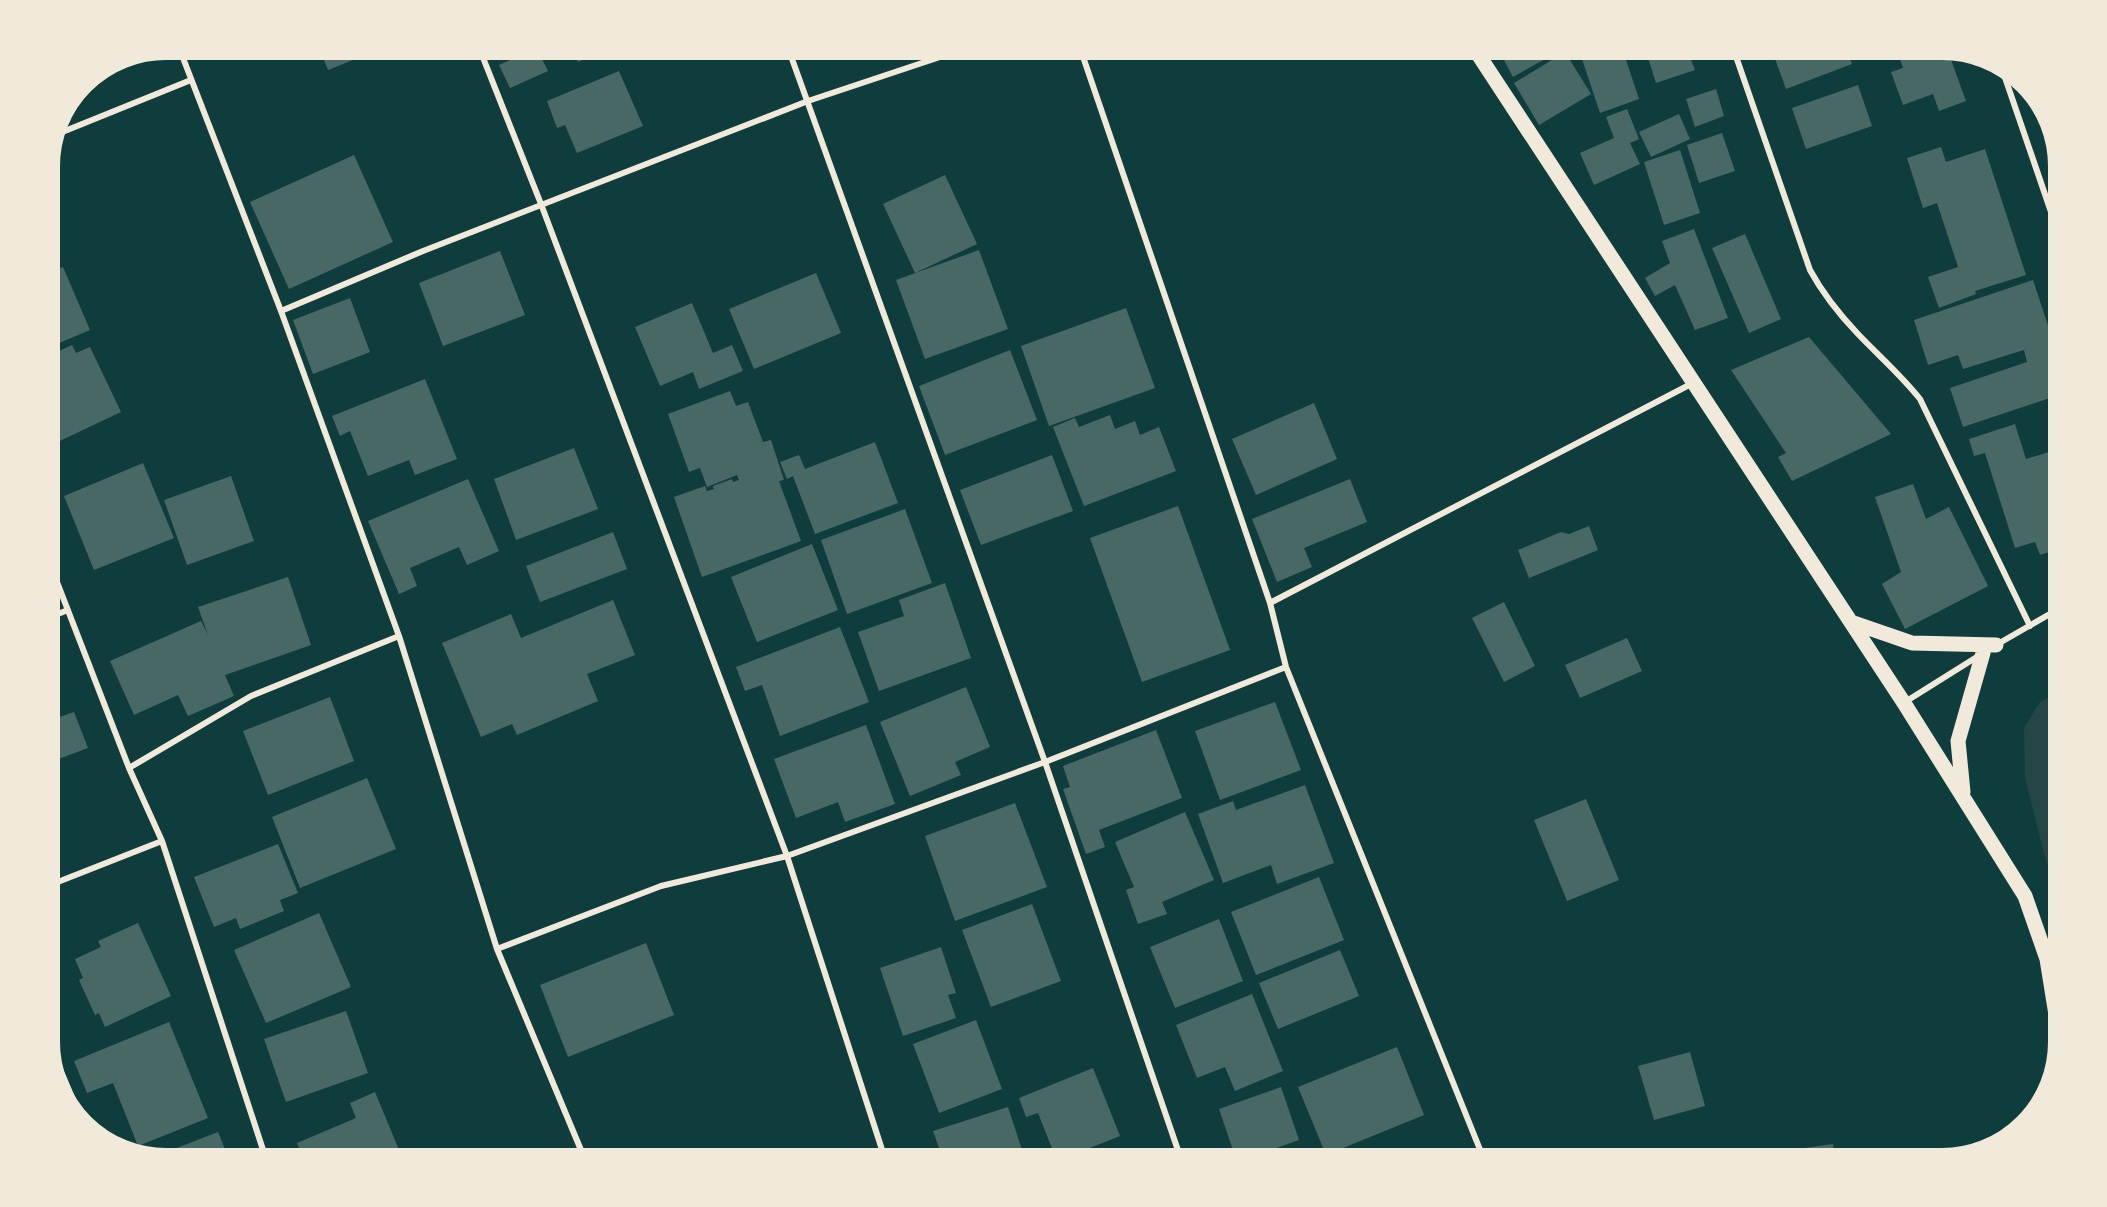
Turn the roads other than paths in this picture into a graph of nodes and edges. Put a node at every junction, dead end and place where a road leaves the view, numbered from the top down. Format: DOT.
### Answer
graph roads {
  1 [pos="182,56"];
  2 [pos="481,56"];
  3 [pos="791,56"];
  4 [pos="943,56"];
  5 [pos="1083,56"];
  6 [pos="1479,56"];
  7 [pos="1736,56"];
  8 [pos="2004,75"];
  9 [pos="191,80"];
  10 [pos="808,101"];
  11 [pos="61,133"];
  12 [pos="542,204"];
  13 [pos="2051,209"];
  14 [pos="280,311"];
  15 [pos="1695,382"];
  16 [pos="56,579"];
  17 [pos="1270,603"];
  18 [pos="68,609"];
  19 [pos="2052,613"];
  20 [pos="56,614"];
  21 [pos="1851,622"];
  22 [pos="2030,626"];
  23 [pos="399,636"];
  24 [pos="1989,649"];
  25 [pos="1286,667"];
  26 [pos="1904,703"];
  27 [pos="1045,762"];
  28 [pos="129,768"];
  29 [pos="1964,798"];
  30 [pos="162,841"];
  31 [pos="787,856"];
  32 [pos="56,883"];
  33 [pos="497,949"];
  34 [pos="2052,990"];
  35 [pos="263,1151"];
  36 [pos="581,1151"];
  37 [pos="882,1151"];
  38 [pos="1178,1151"];
  39 [pos="1481,1151"];
  1 -- 9 [label="street"];
  2 -- 12 [label="street"];
  3 -- 10 [label="street"];
  4 -- 10 [label="street"];
  5 -- 17 [label="street"];
  6 -- 15 [label="main road"];
  7 -- 22 [label="street"];
  8 -- 13 [label="street"];
  9 -- 11 [label="street"];
  9 -- 14 [label="street"];
  10 -- 12 [label="street"];
  10 -- 27 [label="street"];
  12 -- 14 [label="street"];
  12 -- 31 [label="street"];
  14 -- 23 [label="street"];
  15 -- 17 [label="street"];
  15 -- 21 [label="main road"];
  16 -- 18 [label="street"];
  17 -- 25 [label="street"];
  18 -- 20 [label="street"];
  18 -- 28 [label="street"];
  19 -- 22 [label="street"];
  21 -- 24 [label="main road"];
  21 -- 26 [label="main road"];
  22 -- 24 [label="street"];
  23 -- 28 [label="street"];
  23 -- 33 [label="street"];
  24 -- 26 [label="street"];
  24 -- 29 [label="main road"];
  25 -- 27 [label="street"];
  25 -- 39 [label="street"];
  26 -- 29 [label="main road"];
  27 -- 31 [label="street"];
  27 -- 38 [label="street"];
  28 -- 30 [label="street"];
  29 -- 34 [label="main road"];
  30 -- 32 [label="street"];
  30 -- 35 [label="street"];
  31 -- 33 [label="street"];
  31 -- 37 [label="street"];
  33 -- 36 [label="street"];
}
